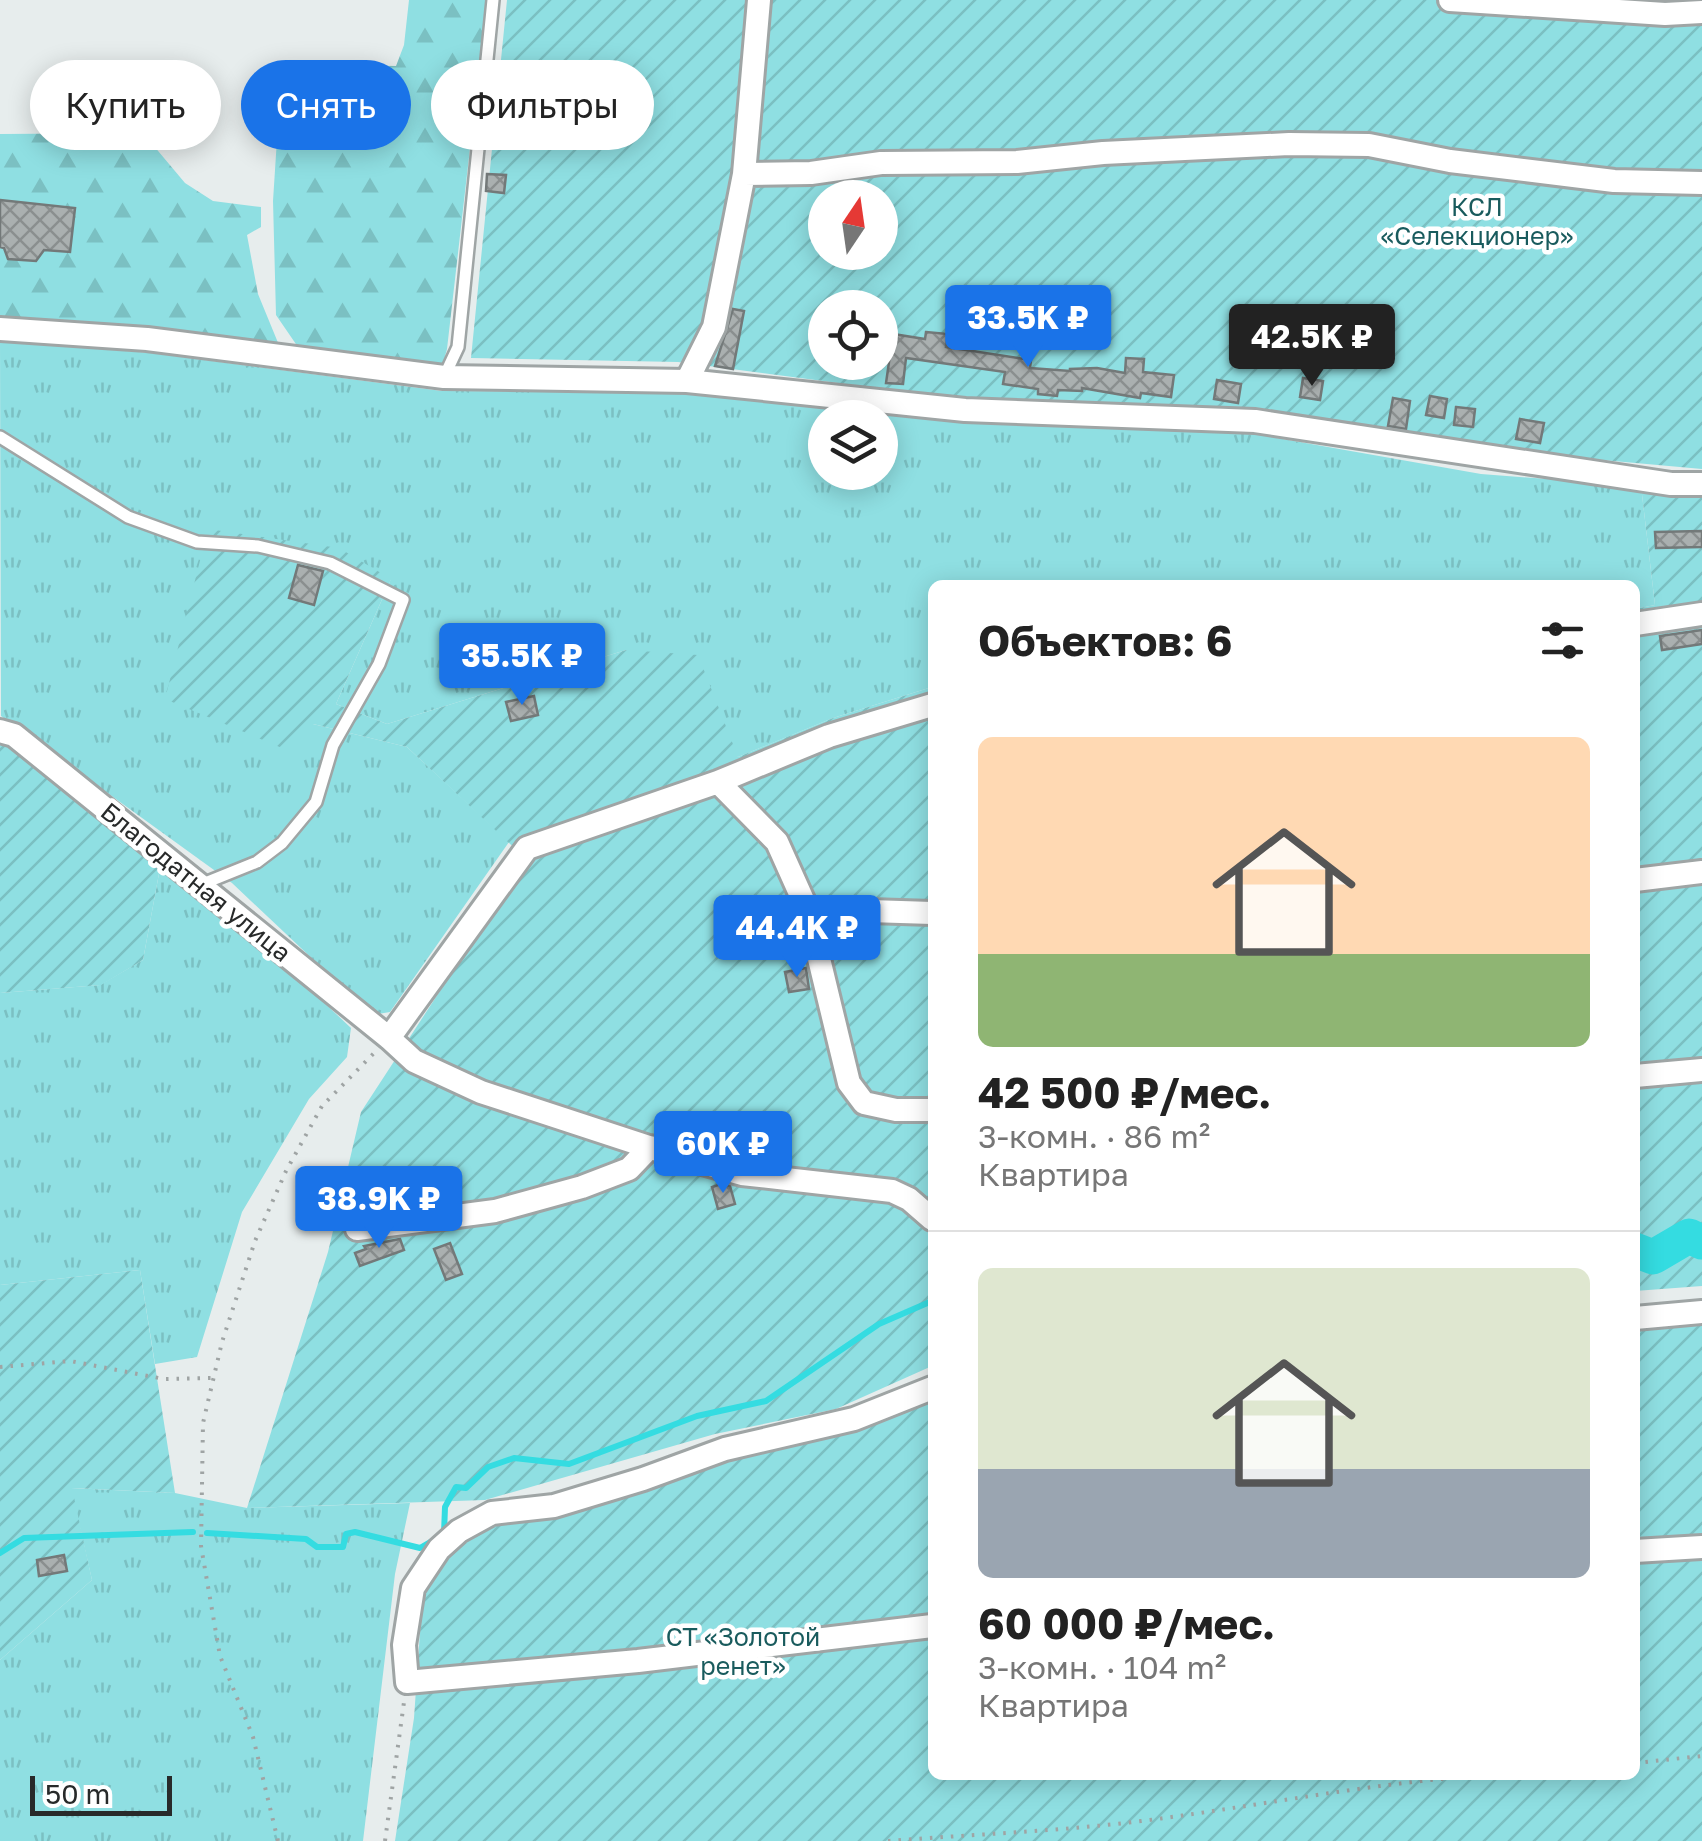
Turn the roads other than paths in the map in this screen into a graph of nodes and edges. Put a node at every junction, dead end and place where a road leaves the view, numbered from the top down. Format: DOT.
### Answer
graph roads {
  1 [pos="493,0"];
  2 [pos="759,0"];
  3 [pos="1450,0"];
  4 [pos="1702,12"];
  5 [pos="744,174"];
  6 [pos="1702,183"];
  7 [pos="0,329"];
  8 [pos="444,378"];
  9 [pos="687,380"];
  10 [pos="0,437"];
  11 [pos="1702,484"];
  12 [pos="1702,614"];
  13 [pos="1640,623"];
  14 [pos="928,706"];
  15 [pos="0,732"];
  16 [pos="718,782"];
  17 [pos="1702,872"];
  18 [pos="1640,879"];
  19 [pos="200,885"];
  20 [pos="808,909"];
  21 [pos="928,914"];
  22 [pos="389,1038"];
  23 [pos="1702,1070"];
  24 [pos="1640,1076"];
  25 [pos="928,1110"];
  26 [pos="650,1147"];
  27 [pos="928,1215"];
  28 [pos="357,1229"];
  29 [pos="1702,1312"];
  30 [pos="1640,1318"];
  31 [pos="928,1390"];
  32 [pos="1702,1547"];
  33 [pos="1640,1551"];
  34 [pos="928,1626"];
  1 -- 8 [label="lane"];
  2 -- 5 [label="street"];
  3 -- 4 [label="street"];
  5 -- 6 [label="street"];
  5 -- 9 [label="street"];
  7 -- 8 [label="street"];
  8 -- 9 [label="street"];
  9 -- 11 [label="street"];
  10 -- 19 [label="lane"];
  12 -- 13 [label="street"];
  14 -- 16 [label="street"];
  15 -- 19 [label="street, Благодатная улица"];
  16 -- 20 [label="street"];
  16 -- 22 [label="street"];
  17 -- 18 [label="street"];
  19 -- 22 [label="street, Благодатная улица"];
  20 -- 21 [label="street"];
  20 -- 25 [label="street"];
  22 -- 26 [label="street, Благодатная улица"];
  23 -- 24 [label="street"];
  26 -- 27 [label="street, Благодатная улица"];
  26 -- 28 [label="street"];
  29 -- 30 [label="street"];
  31 -- 34 [label="street"];
  32 -- 33 [label="street"];
}
